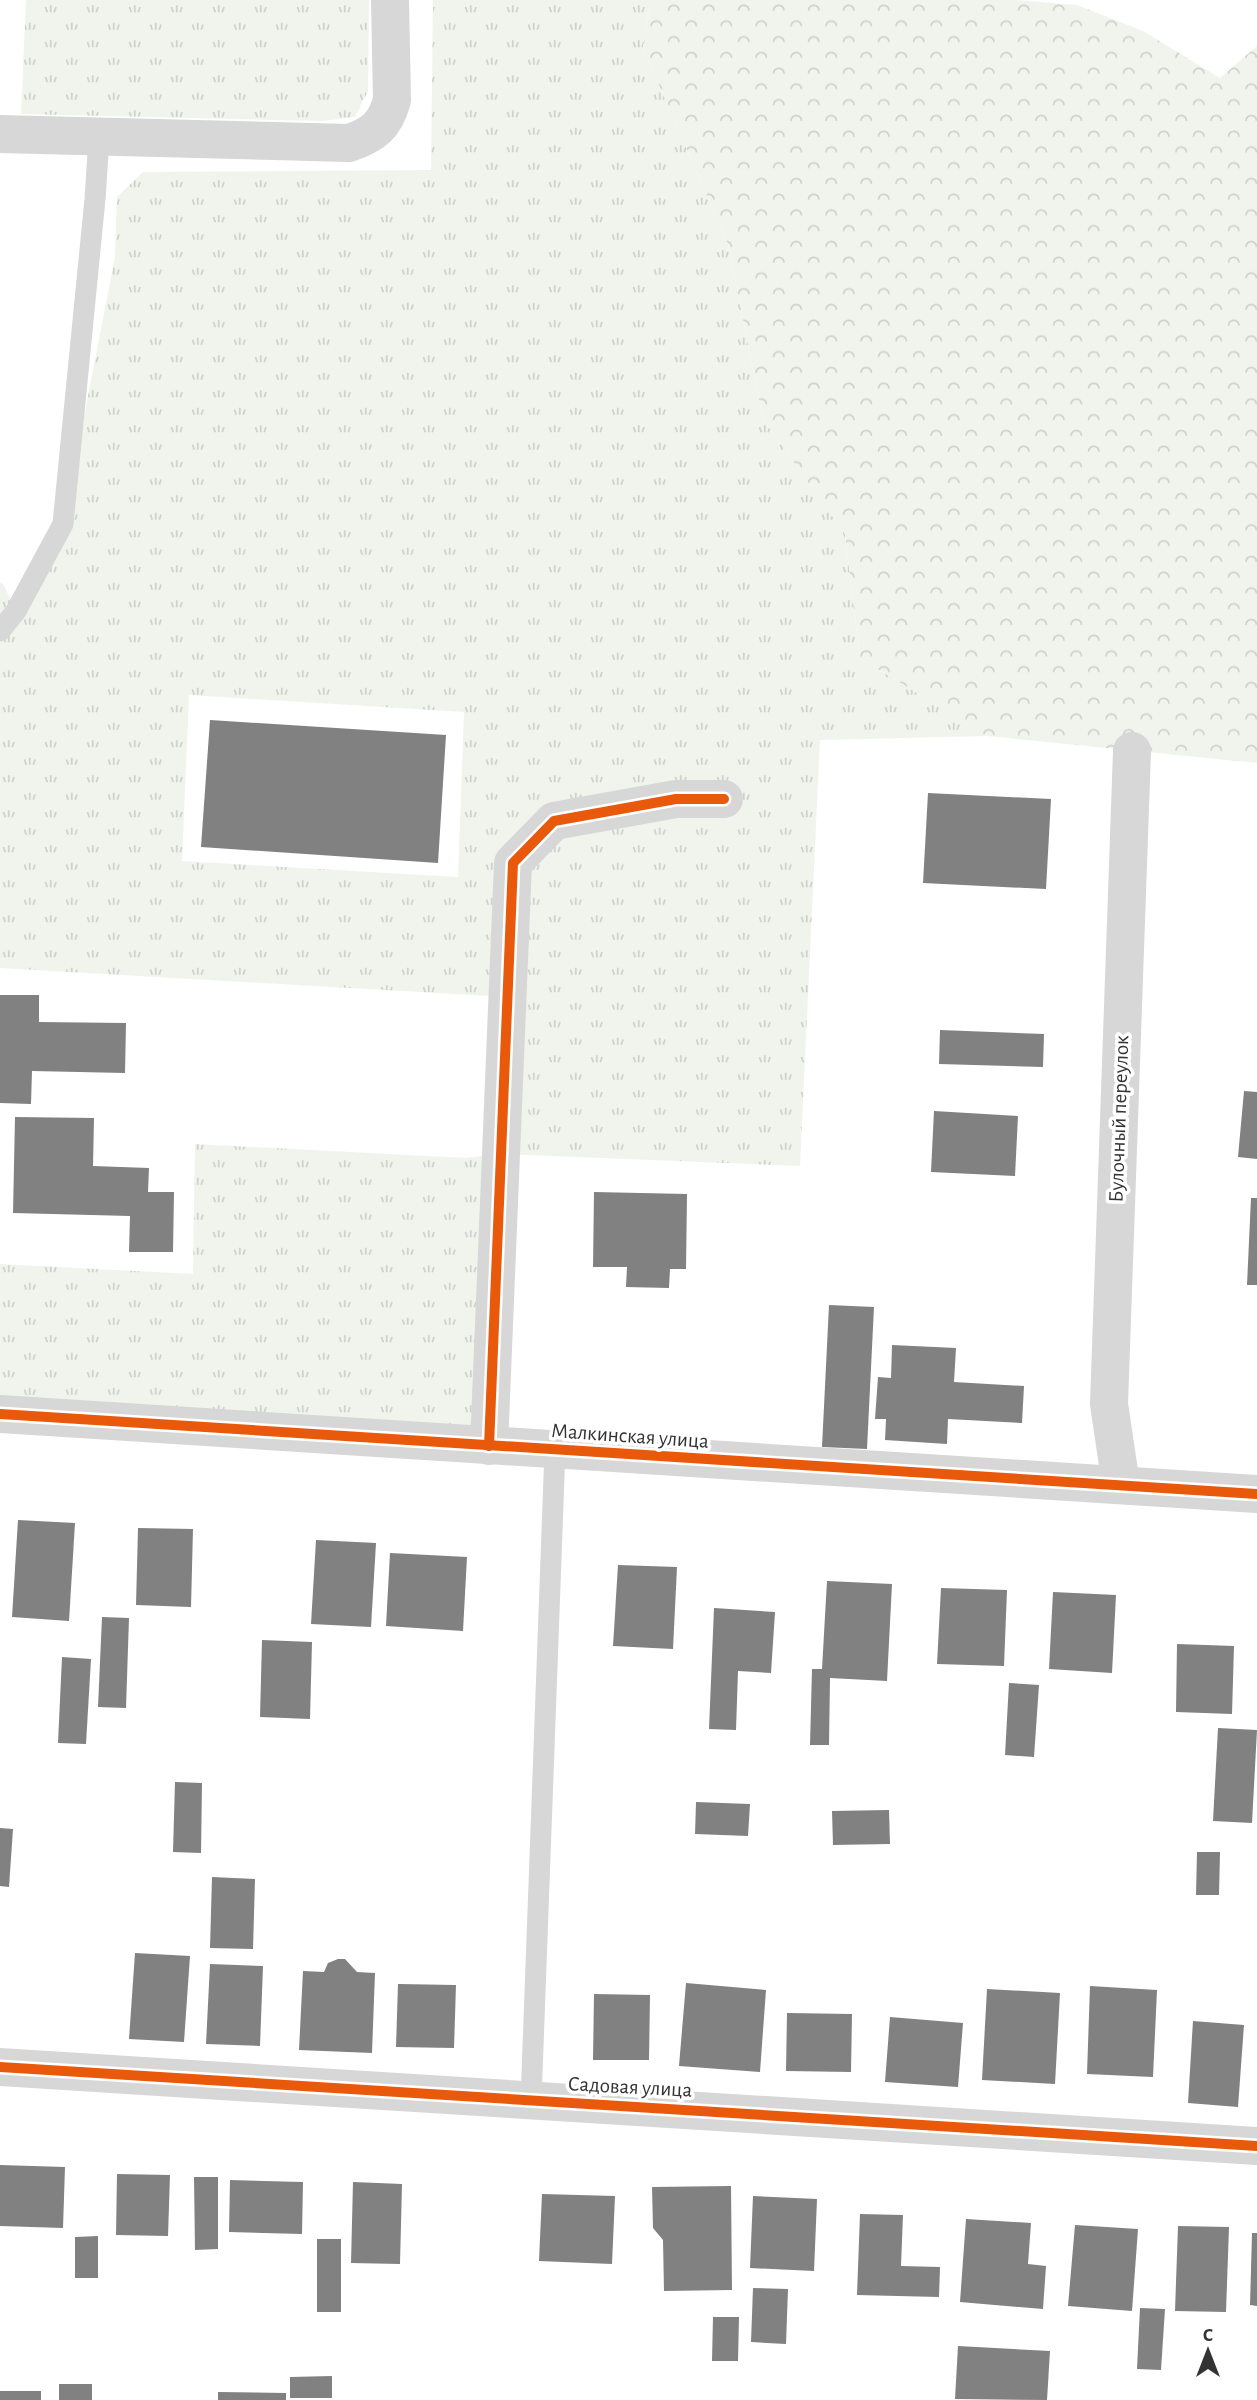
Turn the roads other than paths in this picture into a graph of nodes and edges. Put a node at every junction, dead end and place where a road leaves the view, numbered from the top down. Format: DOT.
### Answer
graph roads {
  1 [pos="390,0"];
  2 [pos="0,134"];
  3 [pos="99,138"];
  4 [pos="0,631"];
  5 [pos="1132,751"];
  6 [pos="724,799"];
  7 [pos="0,1414"];
  8 [pos="489,1446"];
  9 [pos="555,1450"];
  10 [pos="1121,1485"];
  11 [pos="1257,1494"];
  12 [pos="0,2067"];
  13 [pos="531,2101"];
  14 [pos="1257,2146"];
  1 -- 3 [label="street"];
  2 -- 3 [label="street"];
  3 -- 4 [label="lane"];
  5 -- 10 [label="street, Булочный переулок"];
  6 -- 8 [label="street"];
  7 -- 8 [label="street, Малкинская улица"];
  8 -- 9 [label="street, Малкинская улица"];
  9 -- 10 [label="street, Малкинская улица"];
  9 -- 13 [label="lane"];
  10 -- 11 [label="street, Малкинская улица"];
  12 -- 13 [label="street, Садовая улица"];
  13 -- 14 [label="street, Садовая улица"];
}
